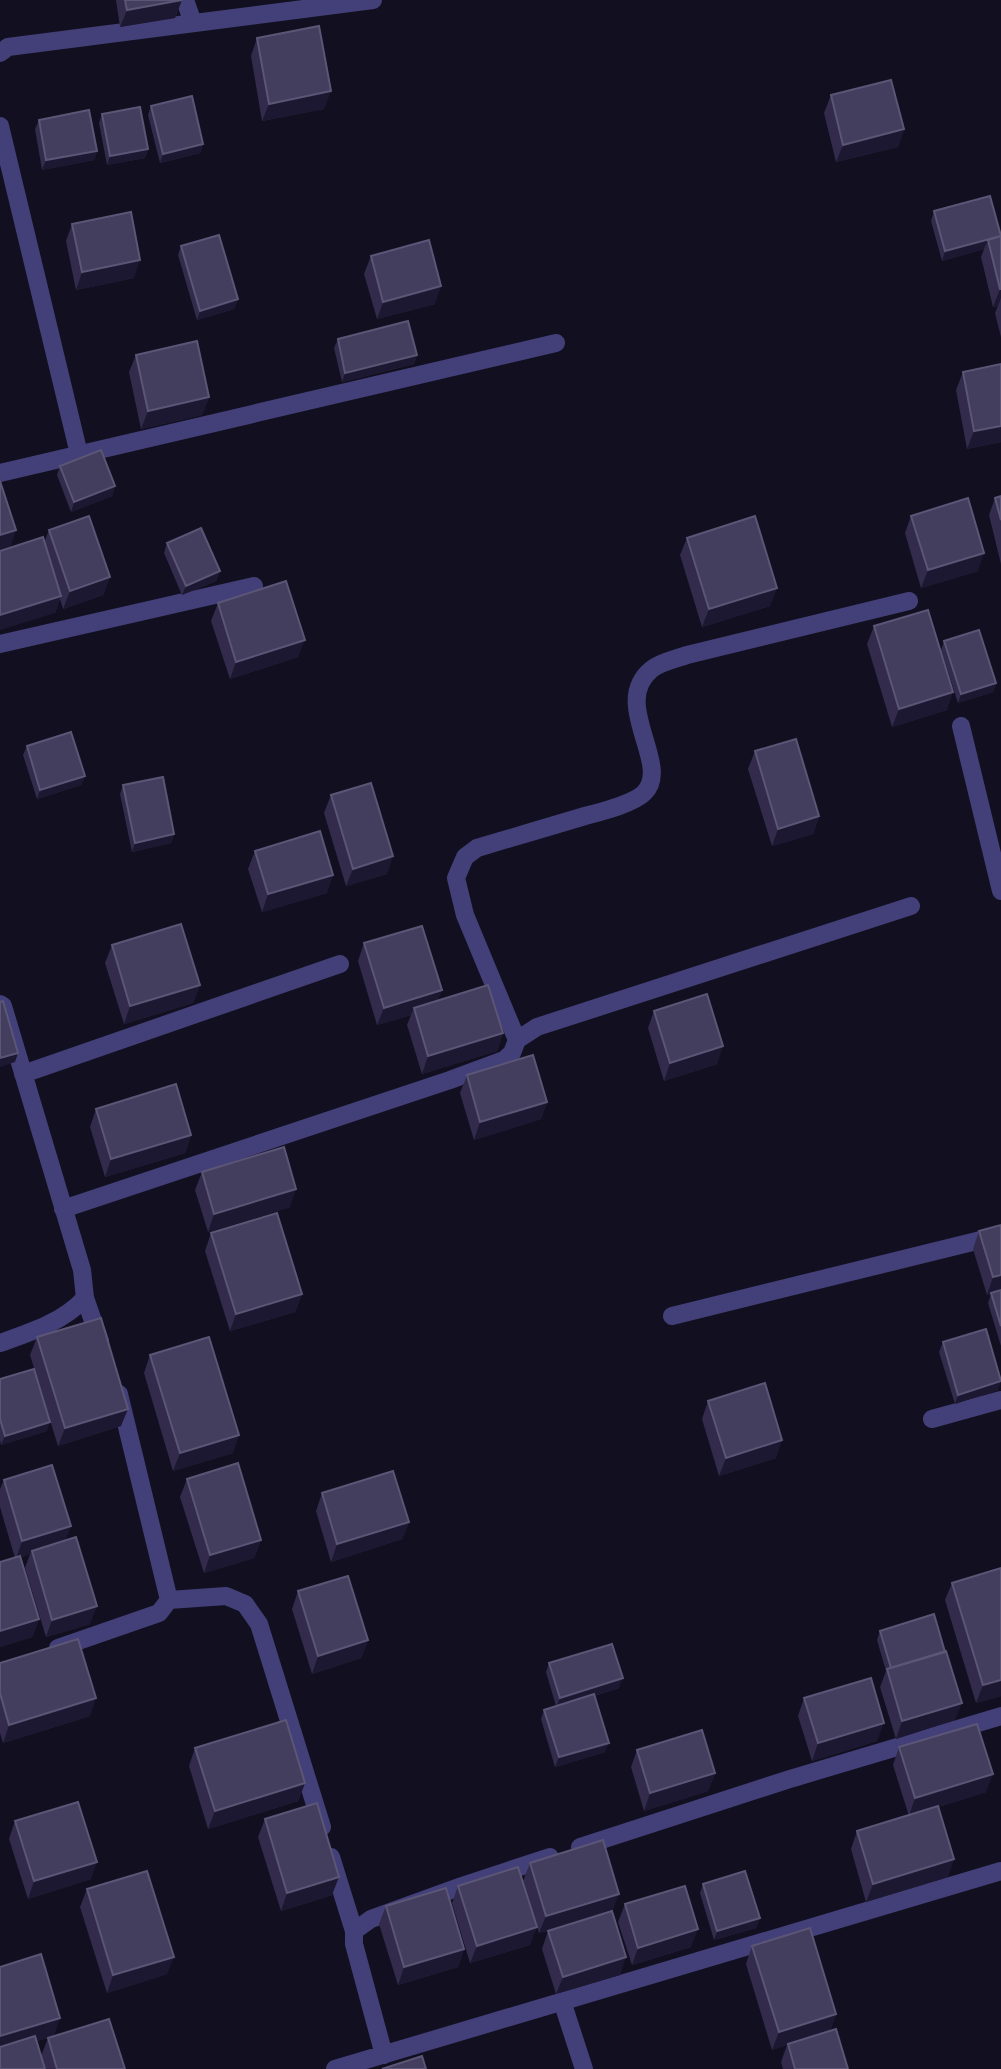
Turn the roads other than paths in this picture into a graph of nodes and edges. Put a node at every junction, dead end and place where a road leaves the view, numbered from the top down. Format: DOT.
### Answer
graph roads {
  1 [pos="185,0"];
  2 [pos="373,0"];
  3 [pos="193,23"];
  4 [pos="0,52"];
  5 [pos="0,126"];
  6 [pos="556,342"];
  7 [pos="79,454"];
  8 [pos="0,473"];
  9 [pos="254,586"];
  10 [pos="909,601"];
  11 [pos="0,644"];
  12 [pos="961,726"];
  13 [pos="1001,891"];
  14 [pos="911,906"];
  15 [pos="340,964"];
  16 [pos="0,1004"];
  17 [pos="517,1040"];
  18 [pos="23,1074"];
  19 [pos="63,1209"];
  20 [pos="1001,1235"];
  21 [pos="85,1298"];
  22 [pos="672,1316"];
  23 [pos="0,1343"];
  24 [pos="1001,1400"];
  25 [pos="932,1419"];
  26 [pos="169,1601"];
  27 [pos="37,1655"];
  28 [pos="1001,1716"];
  29 [pos="1001,1871"];
  30 [pos="354,1931"];
  31 [pos="562,2001"];
  32 [pos="384,2055"];
  33 [pos="335,2069"];
  34 [pos="584,2069"];
  1 -- 3 [label="street"];
  2 -- 3 [label="street"];
  3 -- 4 [label="street"];
  5 -- 7 [label="street"];
  6 -- 7 [label="street"];
  7 -- 8 [label="street"];
  9 -- 11 [label="street"];
  10 -- 17 [label="street"];
  12 -- 13 [label="street"];
  14 -- 17 [label="street"];
  15 -- 18 [label="street"];
  16 -- 18 [label="street"];
  17 -- 19 [label="street"];
  18 -- 19 [label="street"];
  19 -- 21 [label="street"];
  20 -- 22 [label="street"];
  21 -- 23 [label="street"];
  21 -- 26 [label="street"];
  24 -- 25 [label="street"];
  26 -- 27 [label="street"];
  26 -- 30 [label="street"];
  28 -- 30 [label="street"];
  29 -- 31 [label="street"];
  30 -- 32 [label="street"];
  31 -- 32 [label="street"];
  31 -- 34 [label="street"];
  32 -- 33 [label="street"];
}
